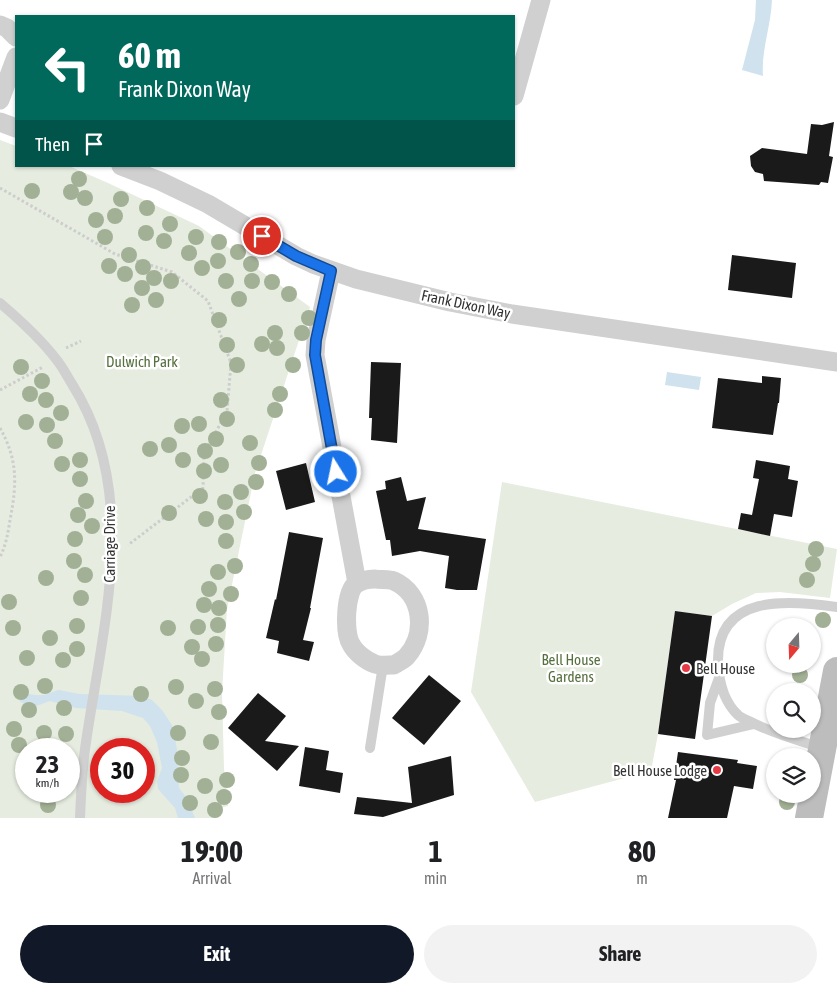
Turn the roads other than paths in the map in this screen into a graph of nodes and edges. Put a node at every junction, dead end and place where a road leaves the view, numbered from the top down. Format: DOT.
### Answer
graph roads {
  1 [pos="541,0"];
  2 [pos="0,24"];
  3 [pos="15,36"];
  4 [pos="15,59"];
  5 [pos="515,92"];
  6 [pos="0,100"];
  7 [pos="0,122"];
  8 [pos="15,128"];
  9 [pos="123,167"];
  10 [pos="331,271"];
  11 [pos="0,302"];
  12 [pos="837,362"];
  13 [pos="357,583"];
  14 [pos="837,607"];
  15 [pos="383,665"];
  16 [pos="837,671"];
  17 [pos="719,678"];
  18 [pos="754,724"];
  19 [pos="370,748"];
  20 [pos="823,748"];
  21 [pos="80,818"];
  22 [pos="809,818"];
  1 -- 5 [label="street"];
  2 -- 3 [label="street"];
  4 -- 6 [label="street"];
  7 -- 8 [label="street"];
  9 -- 10 [label="street, Frank Dixon Way"];
  10 -- 12 [label="street, Frank Dixon Way"];
  10 -- 13 [label="street"];
  11 -- 21 [label="lane, Carriage Drive"];
  13 -- 15 [label="street"];
  13 -- 15 [label="street"];
  14 -- 17 [label="lane"];
  15 -- 19 [label="lane"];
  16 -- 20 [label="street"];
  17 -- 18 [label="lane"];
  17 -- 18 [label="lane"];
  18 -- 20 [label="lane"];
  20 -- 22 [label="street"];
}
